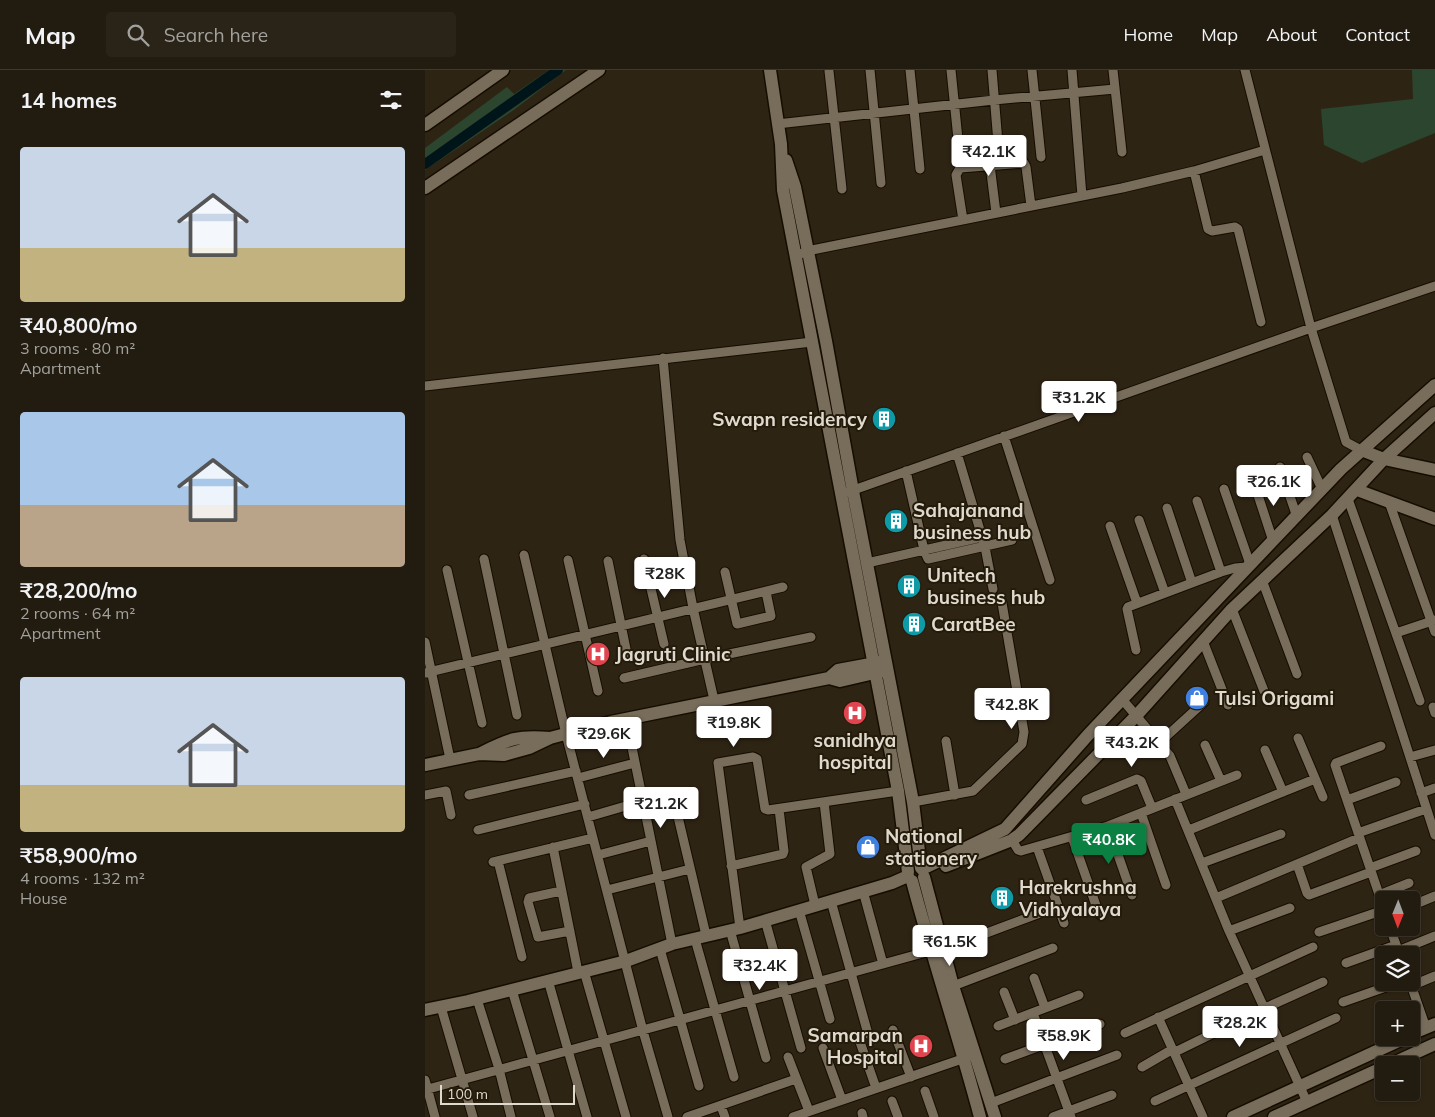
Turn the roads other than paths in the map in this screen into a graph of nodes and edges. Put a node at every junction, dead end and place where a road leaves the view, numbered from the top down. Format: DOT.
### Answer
graph roads {
  1 [pos="503,70"];
  2 [pos="599,70"];
  3 [pos="770,70"];
  4 [pos="870,70"];
  5 [pos="910,70"];
  6 [pos="951,70"];
  7 [pos="992,70"];
  8 [pos="1032,70"];
  9 [pos="1072,70"];
  10 [pos="1113,70"];
  11 [pos="1245,70"];
  12 [pos="829,71"];
  13 [pos="1115,89"];
  14 [pos="1075,93"];
  15 [pos="1035,97"];
  16 [pos="994,100"];
  17 [pos="955,104"];
  18 [pos="914,108"];
  19 [pos="874,113"];
  20 [pos="834,118"];
  21 [pos="777,124"];
  22 [pos="425,125"];
  23 [pos="1265,150"];
  24 [pos="1122,152"];
  25 [pos="999,155"];
  26 [pos="1041,156"];
  27 [pos="960,159"];
  28 [pos="991,165"];
  29 [pos="920,169"];
  30 [pos="1194,171"];
  31 [pos="881,183"];
  32 [pos="425,188"];
  33 [pos="842,189"];
  34 [pos="1082,196"];
  35 [pos="1031,206"];
  36 [pos="996,213"];
  37 [pos="963,220"];
  38 [pos="801,254"];
  39 [pos="1435,286"];
  40 [pos="1261,322"];
  41 [pos="1311,328"];
  42 [pos="812,342"];
  43 [pos="663,358"];
  44 [pos="1435,385"];
  45 [pos="425,386"];
  46 [pos="1435,413"];
  47 [pos="1004,436"];
  48 [pos="1361,450"];
  49 [pos="957,454"];
  50 [pos="1307,457"];
  51 [pos="1384,459"];
  52 [pos="1281,467"];
  53 [pos="1435,470"];
  54 [pos="906,471"];
  55 [pos="1253,480"];
  56 [pos="1224,488"];
  57 [pos="1322,489"];
  58 [pos="847,492"];
  59 [pos="1353,494"];
  60 [pos="1197,501"];
  61 [pos="1389,502"];
  62 [pos="1167,508"];
  63 [pos="1332,516"];
  64 [pos="1297,517"];
  65 [pos="1435,519"];
  66 [pos="1139,520"];
  67 [pos="1110,526"];
  68 [pos="982,537"];
  69 [pos="1012,540"];
  70 [pos="1273,541"];
  71 [pos="985,547"];
  72 [pos="925,550"];
  73 [pos="524,555"];
  74 [pos="484,559"];
  75 [pos="644,559"];
  76 [pos="568,560"];
  77 [pos="608,561"];
  78 [pos="867,563"];
  79 [pos="1248,566"];
  80 [pos="447,570"];
  81 [pos="725,572"];
  82 [pos="1221,572"];
  83 [pos="1050,580"];
  84 [pos="1262,580"];
  85 [pos="1192,583"];
  86 [pos="783,587"];
  87 [pos="993,588"];
  88 [pos="766,592"];
  89 [pos="1165,593"];
  90 [pos="731,600"];
  91 [pos="1001,603"];
  92 [pos="1137,604"];
  93 [pos="693,608"];
  94 [pos="1232,609"];
  95 [pos="656,617"];
  96 [pos="1433,621"];
  97 [pos="621,625"];
  98 [pos="1396,632"];
  99 [pos="1435,632"];
  100 [pos="585,634"];
  101 [pos="811,637"];
  102 [pos="1203,641"];
  103 [pos="425,642"];
  104 [pos="545,644"];
  105 [pos="663,644"];
  106 [pos="1136,650"];
  107 [pos="504,654"];
  108 [pos="627,654"];
  109 [pos="705,659"];
  110 [pos="468,662"];
  111 [pos="881,666"];
  112 [pos="428,672"];
  113 [pos="1297,674"];
  114 [pos="624,678"];
  115 [pos="1264,691"];
  116 [pos="598,692"];
  117 [pos="1122,699"];
  118 [pos="714,700"];
  119 [pos="1420,701"];
  120 [pos="1204,702"];
  121 [pos="1228,705"];
  122 [pos="517,715"];
  123 [pos="1136,716"];
  124 [pos="626,718"];
  125 [pos="482,723"];
  126 [pos="566,734"];
  127 [pos="1298,738"];
  128 [pos="946,741"];
  129 [pos="1159,743"];
  130 [pos="1205,745"];
  131 [pos="1381,746"];
  132 [pos="1265,750"];
  133 [pos="1435,750"];
  134 [pos="1410,757"];
  135 [pos="451,759"];
  136 [pos="635,763"];
  137 [pos="425,765"];
  138 [pos="577,775"];
  139 [pos="1237,775"];
  140 [pos="1315,779"];
  141 [pos="1221,781"];
  142 [pos="1396,782"];
  143 [pos="1435,788"];
  144 [pos="898,791"];
  145 [pos="1283,792"];
  146 [pos="1421,793"];
  147 [pos="1187,794"];
  148 [pos="425,795"];
  149 [pos="469,795"];
  150 [pos="955,795"];
  151 [pos="1323,797"];
  152 [pos="1175,799"];
  153 [pos="1086,800"];
  154 [pos="1347,800"];
  155 [pos="643,801"];
  156 [pos="824,802"];
  157 [pos="913,802"];
  158 [pos="585,804"];
  159 [pos="675,804"];
  160 [pos="1152,808"];
  161 [pos="1426,808"];
  162 [pos="779,809"];
  163 [pos="1141,813"];
  164 [pos="451,815"];
  165 [pos="588,816"];
  166 [pos="1107,826"];
  167 [pos="478,830"];
  168 [pos="1189,830"];
  169 [pos="1434,830"];
  170 [pos="1281,834"];
  171 [pos="1359,836"];
  172 [pos="1073,837"];
  173 [pos="593,838"];
  174 [pos="1012,840"];
  175 [pos="651,842"];
  176 [pos="553,847"];
  177 [pos="1037,847"];
  178 [pos="1416,851"];
  179 [pos="598,855"];
  180 [pos="1202,863"];
  181 [pos="1297,864"];
  182 [pos="731,866"];
  183 [pos="690,869"];
  184 [pos="1371,870"];
  185 [pos="917,874"];
  186 [pos="658,878"];
  187 [pos="1409,884"];
  188 [pos="1166,885"];
  189 [pos="607,890"];
  190 [pos="561,891"];
  191 [pos="863,891"];
  192 [pos="1378,891"];
  193 [pos="1390,891"];
  194 [pos="1132,895"];
  195 [pos="1435,896"];
  196 [pos="1216,898"];
  197 [pos="831,901"];
  198 [pos="1420,902"];
  199 [pos="815,906"];
  200 [pos="1291,908"];
  201 [pos="799,910"];
  202 [pos="1375,912"];
  203 [pos="1039,913"];
  204 [pos="1099,914"];
  205 [pos="765,920"];
  206 [pos="1064,923"];
  207 [pos="735,929"];
  208 [pos="570,931"];
  209 [pos="1229,931"];
  210 [pos="1319,932"];
  211 [pos="1435,936"];
  212 [pos="700,937"];
  213 [pos="666,946"];
  214 [pos="1409,946"];
  215 [pos="1313,947"];
  216 [pos="1053,948"];
  217 [pos="944,949"];
  218 [pos="930,951"];
  219 [pos="1375,955"];
  220 [pos="522,957"];
  221 [pos="625,961"];
  222 [pos="1346,962"];
  223 [pos="883,964"];
  224 [pos="581,971"];
  225 [pos="852,972"];
  226 [pos="1250,975"];
  227 [pos="1435,976"];
  228 [pos="1034,978"];
  229 [pos="548,980"];
  230 [pos="819,981"];
  231 [pos="1420,981"];
  232 [pos="1323,982"];
  233 [pos="953,986"];
  234 [pos="512,990"];
  235 [pos="1375,991"];
  236 [pos="1413,991"];
  237 [pos="785,992"];
  238 [pos="1004,992"];
  239 [pos="1079,995"];
  240 [pos="477,999"];
  241 [pos="750,1001"];
  242 [pos="1343,1002"];
  243 [pos="441,1007"];
  244 [pos="1045,1008"];
  245 [pos="1265,1008"];
  246 [pos="425,1010"];
  247 [pos="715,1011"];
  248 [pos="1033,1013"];
  249 [pos="1158,1017"];
  250 [pos="1336,1018"];
  251 [pos="830,1019"];
  252 [pos="1015,1020"];
  253 [pos="680,1021"];
  254 [pos="1100,1024"];
  255 [pos="998,1026"];
  256 [pos="1430,1026"];
  257 [pos="893,1030"];
  258 [pos="643,1031"];
  259 [pos="868,1034"];
  260 [pos="1125,1034"];
  261 [pos="605,1041"];
  262 [pos="860,1042"];
  263 [pos="1280,1043"];
  264 [pos="1435,1044"];
  265 [pos="1045,1045"];
  266 [pos="1388,1046"];
  267 [pos="801,1048"];
  268 [pos="823,1048"];
  269 [pos="1174,1050"];
  270 [pos="569,1051"];
  271 [pos="1117,1055"];
  272 [pos="788,1056"];
  273 [pos="1409,1056"];
  274 [pos="969,1057"];
  275 [pos="767,1058"];
  276 [pos="1005,1058"];
  277 [pos="534,1060"];
  278 [pos="1142,1067"];
  279 [pos="499,1069"];
  280 [pos="1375,1071"];
  281 [pos="911,1076"];
  282 [pos="734,1077"];
  283 [pos="1057,1078"];
  284 [pos="796,1079"];
  285 [pos="462,1080"];
  286 [pos="1189,1085"];
  287 [pos="699,1086"];
  288 [pos="426,1087"];
  289 [pos="1300,1087"];
  290 [pos="875,1088"];
  291 [pos="925,1091"];
  292 [pos="1112,1095"];
  293 [pos="842,1100"];
  294 [pos="892,1101"];
  295 [pos="1155,1101"];
  296 [pos="1307,1102"];
  297 [pos="991,1103"];
  298 [pos="721,1106"];
  299 [pos="809,1111"];
  300 [pos="1071,1114"];
  301 [pos="435,1117"];
  302 [pos="473,1117"];
  303 [pos="511,1117"];
  304 [pos="549,1117"];
  305 [pos="587,1117"];
  306 [pos="625,1117"];
  307 [pos="668,1117"];
  308 [pos="687,1117"];
  309 [pos="725,1117"];
  310 [pos="793,1117"];
  311 [pos="898,1117"];
  312 [pos="934,1117"];
  313 [pos="980,1117"];
  314 [pos="995,1117"];
  315 [pos="1053,1117"];
  316 [pos="1203,1117"];
  317 [pos="1233,1117"];
  318 [pos="1274,1117"];
  1 -- 22 [label="street"];
  2 -- 32 [label="street"];
  3 -- 21 [label="street"];
  4 -- 19 [label="street"];
  5 -- 18 [label="street"];
  6 -- 17 [label="street"];
  7 -- 16 [label="street"];
  8 -- 15 [label="street"];
  9 -- 14 [label="street"];
  10 -- 13 [label="street"];
  11 -- 23 [label="street"];
  12 -- 20 [label="street"];
  13 -- 14 [label="street"];
  13 -- 24 [label="street"];
  14 -- 15 [label="street"];
  14 -- 34 [label="street"];
  15 -- 16 [label="street"];
  15 -- 26 [label="street"];
  16 -- 17 [label="street"];
  16 -- 25 [label="street"];
  17 -- 18 [label="street"];
  17 -- 27 [label="street"];
  18 -- 19 [label="street"];
  18 -- 29 [label="street"];
  19 -- 20 [label="street"];
  19 -- 31 [label="street"];
  20 -- 21 [label="street"];
  20 -- 33 [label="street"];
  21 -- 38 [label="street"];
  23 -- 30 [label="street"];
  23 -- 41 [label="street"];
  28 -- 35 [label="street"];
  28 -- 36 [label="street"];
  28 -- 37 [label="street"];
  30 -- 34 [label="street"];
  30 -- 40 [label="street"];
  34 -- 35 [label="street"];
  35 -- 36 [label="street"];
  36 -- 37 [label="street"];
  37 -- 38 [label="street"];
  38 -- 42 [label="street"];
  38 -- 58 [label="street"];
  39 -- 41 [label="street"];
  41 -- 47 [label="street"];
  41 -- 48 [label="street"];
  42 -- 43 [label="street"];
  42 -- 58 [label="street"];
  43 -- 45 [label="street"];
  43 -- 93 [label="street"];
  44 -- 48 [label="street"];
  46 -- 51 [label="street"];
  47 -- 49 [label="street"];
  47 -- 83 [label="street"];
  48 -- 51 [label="street"];
  48 -- 57 [label="street"];
  49 -- 54 [label="street"];
  49 -- 68 [label="street"];
  50 -- 57 [label="street"];
  51 -- 53 [label="street"];
  51 -- 59 [label="street"];
  52 -- 64 [label="street"];
  54 -- 58 [label="street"];
  54 -- 72 [label="street"];
  55 -- 70 [label="street"];
  56 -- 79 [label="street"];
  57 -- 64 [label="street"];
  58 -- 78 [label="street"];
  58 -- 111 [label="street"];
  59 -- 61 [label="street"];
  59 -- 63 [label="street"];
  59 -- 98 [label="street"];
  60 -- 82 [label="street"];
  61 -- 65 [label="street"];
  61 -- 96 [label="street"];
  62 -- 85 [label="street"];
  63 -- 84 [label="street"];
  63 -- 134 [label="street"];
  64 -- 70 [label="street"];
  66 -- 89 [label="street"];
  67 -- 92 [label="street"];
  68 -- 71 [label="street"];
  68 -- 72 [label="street"];
  69 -- 71 [label="street"];
  70 -- 79 [label="street"];
  71 -- 72 [label="street"];
  71 -- 87 [label="street"];
  72 -- 78 [label="street"];
  73 -- 104 [label="street"];
  74 -- 107 [label="street"];
  75 -- 95 [label="street"];
  76 -- 100 [label="street"];
  77 -- 97 [label="street"];
  78 -- 111 [label="street"];
  79 -- 82 [label="street"];
  79 -- 117 [label="street"];
  80 -- 110 [label="street"];
  81 -- 90 [label="street"];
  82 -- 85 [label="street"];
  84 -- 94 [label="street"];
  84 -- 113 [label="street"];
  85 -- 89 [label="street"];
  86 -- 88 [label="street"];
  88 -- 90 [label="street"];
  88 -- 90 [label="street"];
  89 -- 92 [label="street"];
  90 -- 93 [label="street"];
  91 -- 150 [label="street"];
  92 -- 106 [label="street"];
  93 -- 95 [label="street"];
  93 -- 109 [label="street"];
  94 -- 102 [label="street"];
  94 -- 115 [label="street"];
  95 -- 97 [label="street"];
  95 -- 105 [label="street"];
  96 -- 98 [label="street"];
  96 -- 99 [label="street"];
  97 -- 100 [label="street"];
  97 -- 108 [label="street"];
  98 -- 119 [label="street"];
  100 -- 104 [label="street"];
  100 -- 116 [label="street"];
  101 -- 109 [label="street"];
  102 -- 121 [label="street"];
  102 -- 123 [label="street"];
  103 -- 112 [label="street"];
  104 -- 107 [label="street"];
  104 -- 126 [label="street"];
  107 -- 110 [label="street"];
  107 -- 122 [label="street"];
  109 -- 114 [label="street"];
  109 -- 118 [label="street"];
  110 -- 112 [label="street"];
  110 -- 125 [label="street"];
  111 -- 118 [label="street"];
  111 -- 144 [label="street"];
  111 -- 157 [label="street"];
  112 -- 135 [label="street"];
  117 -- 123 [label="street"];
  117 -- 185 [label="street"];
  118 -- 124 [label="street"];
  120 -- 129 [label="street"];
  123 -- 129 [label="street"];
  123 -- 174 [label="street"];
  124 -- 126 [label="street"];
  124 -- 136 [label="street"];
  126 -- 135 [label="street"];
  126 -- 138 [label="street"];
  127 -- 140 [label="street"];
  128 -- 150 [label="street"];
  129 -- 147 [label="street"];
  130 -- 141 [label="street"];
  131 -- 154 [label="street"];
  132 -- 145 [label="street"];
  133 -- 134 [label="street"];
  134 -- 146 [label="street"];
  135 -- 137 [label="street"];
  136 -- 138 [label="street"];
  136 -- 155 [label="street"];
  138 -- 149 [label="street"];
  138 -- 158 [label="street"];
  139 -- 141 [label="street"];
  140 -- 145 [label="street"];
  140 -- 151 [label="street"];
  141 -- 147 [label="street"];
  142 -- 154 [label="street"];
  143 -- 146 [label="street"];
  144 -- 156 [label="street"];
  144 -- 185 [label="street"];
  145 -- 168 [label="street"];
  146 -- 161 [label="street"];
  147 -- 152 [label="street"];
  148 -- 164 [label="street"];
  150 -- 157 [label="street"];
  152 -- 160 [label="street"];
  152 -- 168 [label="street"];
  153 -- 160 [label="street"];
  154 -- 171 [label="street"];
  155 -- 165 [label="street"];
  155 -- 175 [label="street"];
  156 -- 162 [label="street"];
  156 -- 199 [label="street"];
  157 -- 185 [label="street"];
  158 -- 165 [label="street"];
  158 -- 167 [label="street"];
  159 -- 183 [label="street"];
  160 -- 163 [label="street"];
  161 -- 169 [label="street"];
  161 -- 171 [label="street"];
  162 -- 182 [label="street"];
  162 -- 182 [label="street"];
  163 -- 166 [label="street"];
  163 -- 188 [label="street"];
  165 -- 173 [label="street"];
  166 -- 172 [label="street"];
  166 -- 194 [label="street"];
  168 -- 180 [label="street"];
  170 -- 180 [label="street"];
  171 -- 181 [label="street"];
  171 -- 184 [label="street"];
  172 -- 177 [label="street"];
  172 -- 204 [label="street"];
  173 -- 176 [label="street"];
  173 -- 179 [label="street"];
  174 -- 177 [label="street"];
  174 -- 185 [label="street"];
  175 -- 179 [label="street"];
  175 -- 186 [label="street"];
  176 -- 190 [label="street"];
  176 -- 220 [label="street"];
  177 -- 206 [label="street"];
  178 -- 184 [label="street"];
  179 -- 189 [label="street"];
  180 -- 196 [label="street"];
  181 -- 184 [label="street"];
  181 -- 196 [label="street"];
  182 -- 207 [label="street"];
  183 -- 186 [label="street"];
  183 -- 212 [label="street"];
  184 -- 192 [label="street"];
  185 -- 191 [label="street"];
  185 -- 217 [label="street"];
  185 -- 218 [label="street"];
  186 -- 189 [label="street"];
  186 -- 213 [label="street"];
  187 -- 193 [label="street"];
  189 -- 221 [label="street"];
  190 -- 208 [label="street"];
  190 -- 208 [label="street"];
  191 -- 197 [label="street"];
  191 -- 223 [label="street"];
  195 -- 198 [label="street"];
  196 -- 209 [label="street"];
  197 -- 199 [label="street"];
  197 -- 225 [label="street"];
  199 -- 201 [label="street"];
  200 -- 209 [label="street"];
  201 -- 205 [label="street"];
  201 -- 230 [label="street"];
  202 -- 210 [label="street"];
  203 -- 217 [label="street"];
  205 -- 207 [label="street"];
  205 -- 237 [label="street"];
  207 -- 212 [label="street"];
  207 -- 241 [label="street"];
  208 -- 224 [label="street"];
  209 -- 226 [label="street"];
  211 -- 214 [label="street"];
  212 -- 213 [label="street"];
  212 -- 247 [label="street"];
  213 -- 221 [label="street"];
  213 -- 253 [label="street"];
  215 -- 226 [label="street"];
  216 -- 233 [label="street"];
  217 -- 233 [label="street"];
  218 -- 223 [label="street"];
  218 -- 274 [label="street"];
  219 -- 222 [label="street"];
  221 -- 224 [label="street"];
  221 -- 258 [label="street"];
  223 -- 225 [label="street"];
  224 -- 229 [label="street"];
  224 -- 261 [label="street"];
  225 -- 230 [label="street"];
  225 -- 259 [label="street"];
  226 -- 245 [label="street"];
  226 -- 249 [label="street"];
  227 -- 231 [label="street"];
  228 -- 244 [label="street"];
  229 -- 234 [label="street"];
  229 -- 270 [label="street"];
  230 -- 237 [label="street"];
  230 -- 251 [label="street"];
  232 -- 245 [label="street"];
  233 -- 274 [label="street"];
  234 -- 240 [label="street"];
  234 -- 277 [label="street"];
  235 -- 242 [label="street"];
  236 -- 256 [label="street"];
  237 -- 241 [label="street"];
  237 -- 267 [label="street"];
  238 -- 252 [label="street"];
  239 -- 244 [label="street"];
  240 -- 243 [label="street"];
  240 -- 279 [label="street"];
  241 -- 247 [label="street"];
  241 -- 275 [label="street"];
  243 -- 246 [label="street"];
  243 -- 285 [label="street"];
  244 -- 248 [label="street"];
  245 -- 263 [label="street"];
  245 -- 269 [label="street"];
  247 -- 253 [label="street"];
  247 -- 282 [label="street"];
  248 -- 252 [label="street"];
  248 -- 265 [label="street"];
  249 -- 260 [label="street"];
  249 -- 269 [label="street"];
  250 -- 263 [label="street"];
  252 -- 255 [label="street"];
  253 -- 258 [label="street"];
  253 -- 287 [label="street"];
  254 -- 265 [label="street"];
  257 -- 281 [label="street"];
  258 -- 261 [label="street"];
  258 -- 307 [label="street"];
  261 -- 270 [label="street"];
  261 -- 306 [label="street"];
  262 -- 290 [label="street"];
  263 -- 286 [label="street"];
  263 -- 289 [label="street"];
  264 -- 273 [label="street"];
  265 -- 276 [label="street"];
  265 -- 283 [label="street"];
  266 -- 289 [label="street"];
  268 -- 293 [label="street"];
  269 -- 278 [label="street"];
  269 -- 286 [label="street"];
  270 -- 277 [label="street"];
  270 -- 305 [label="street"];
  271 -- 283 [label="street"];
  272 -- 284 [label="street"];
  274 -- 281 [label="street"];
  274 -- 297 [label="street"];
  274 -- 313 [label="street"];
  277 -- 279 [label="street"];
  277 -- 304 [label="street"];
  279 -- 285 [label="street"];
  279 -- 303 [label="street"];
  280 -- 296 [label="street"];
  281 -- 290 [label="street"];
  283 -- 297 [label="street"];
  283 -- 300 [label="street"];
  284 -- 298 [label="street"];
  284 -- 299 [label="street"];
  285 -- 288 [label="street"];
  285 -- 302 [label="street"];
  286 -- 295 [label="street"];
  286 -- 316 [label="street"];
  288 -- 301 [label="street"];
  289 -- 296 [label="street"];
  289 -- 317 [label="street"];
  290 -- 293 [label="street"];
  291 -- 312 [label="street"];
  292 -- 300 [label="street"];
  293 -- 299 [label="street"];
  294 -- 311 [label="street"];
  296 -- 318 [label="street"];
  297 -- 314 [label="street"];
  298 -- 308 [label="street"];
  298 -- 309 [label="street"];
  299 -- 310 [label="street"];
  300 -- 315 [label="street"];
}
